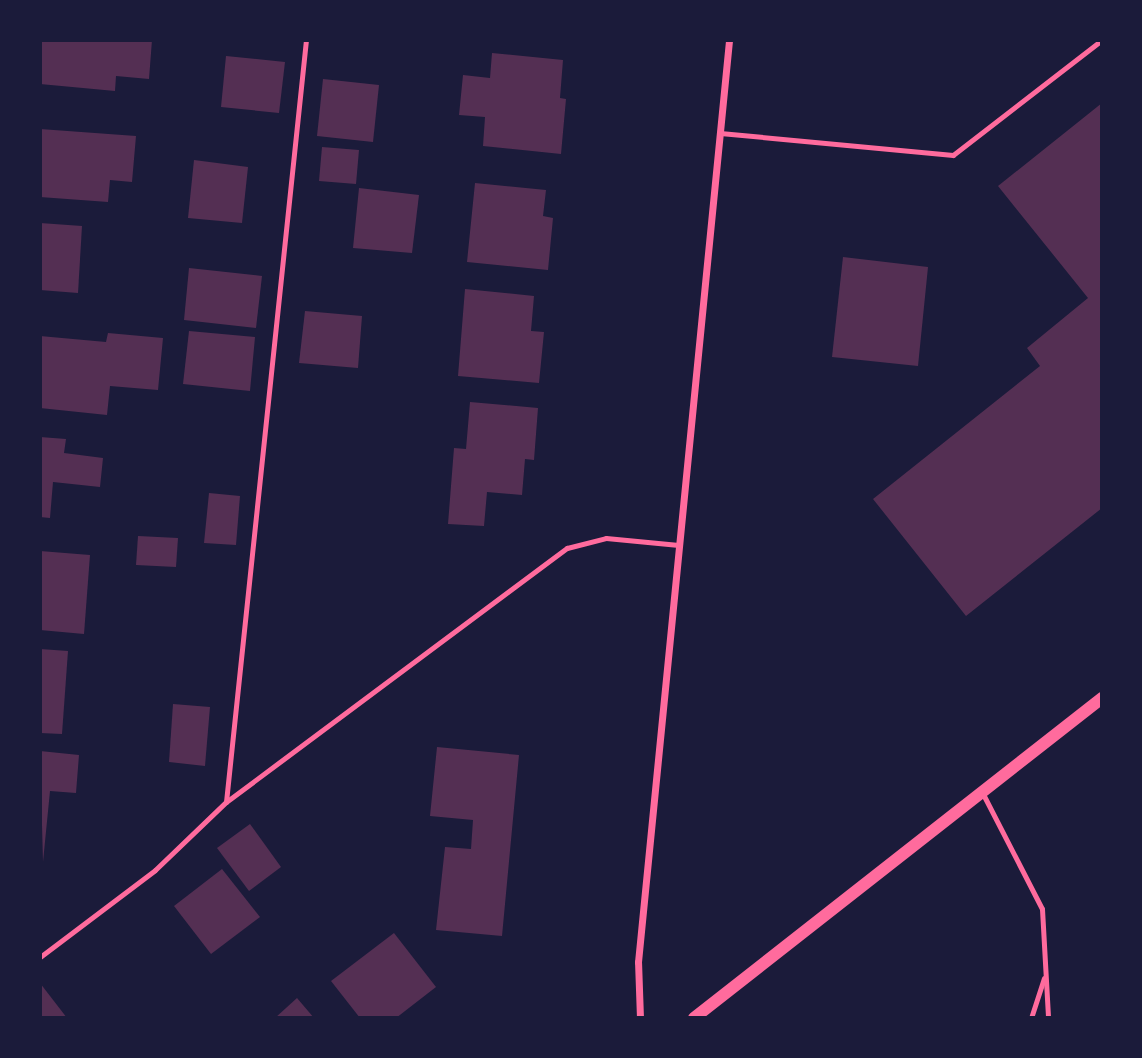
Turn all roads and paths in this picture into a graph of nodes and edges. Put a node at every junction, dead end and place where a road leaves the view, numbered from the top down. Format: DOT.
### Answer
graph roads {
  1 [pos="306,40"];
  2 [pos="729,40"];
  3 [pos="1102,40"];
  4 [pos="720,133"];
  5 [pos="679,545"];
  6 [pos="1102,698"];
  7 [pos="982,791"];
  8 [pos="226,802"];
  9 [pos="40,957"];
  10 [pos="1045,974"];
  11 [pos="640,1018"];
  12 [pos="694,1018"];
  13 [pos="1031,1018"];
  14 [pos="1048,1018"];
  1 -- 8 [label="lane"];
  2 -- 4 [label="street"];
  3 -- 4 [label="lane"];
  4 -- 5 [label="street"];
  5 -- 8 [label="lane"];
  5 -- 11 [label="street"];
  6 -- 7 [label="street"];
  7 -- 10 [label="lane"];
  7 -- 12 [label="street"];
  8 -- 9 [label="lane"];
  10 -- 13 [label="lane"];
  10 -- 14 [label="lane"];
}
